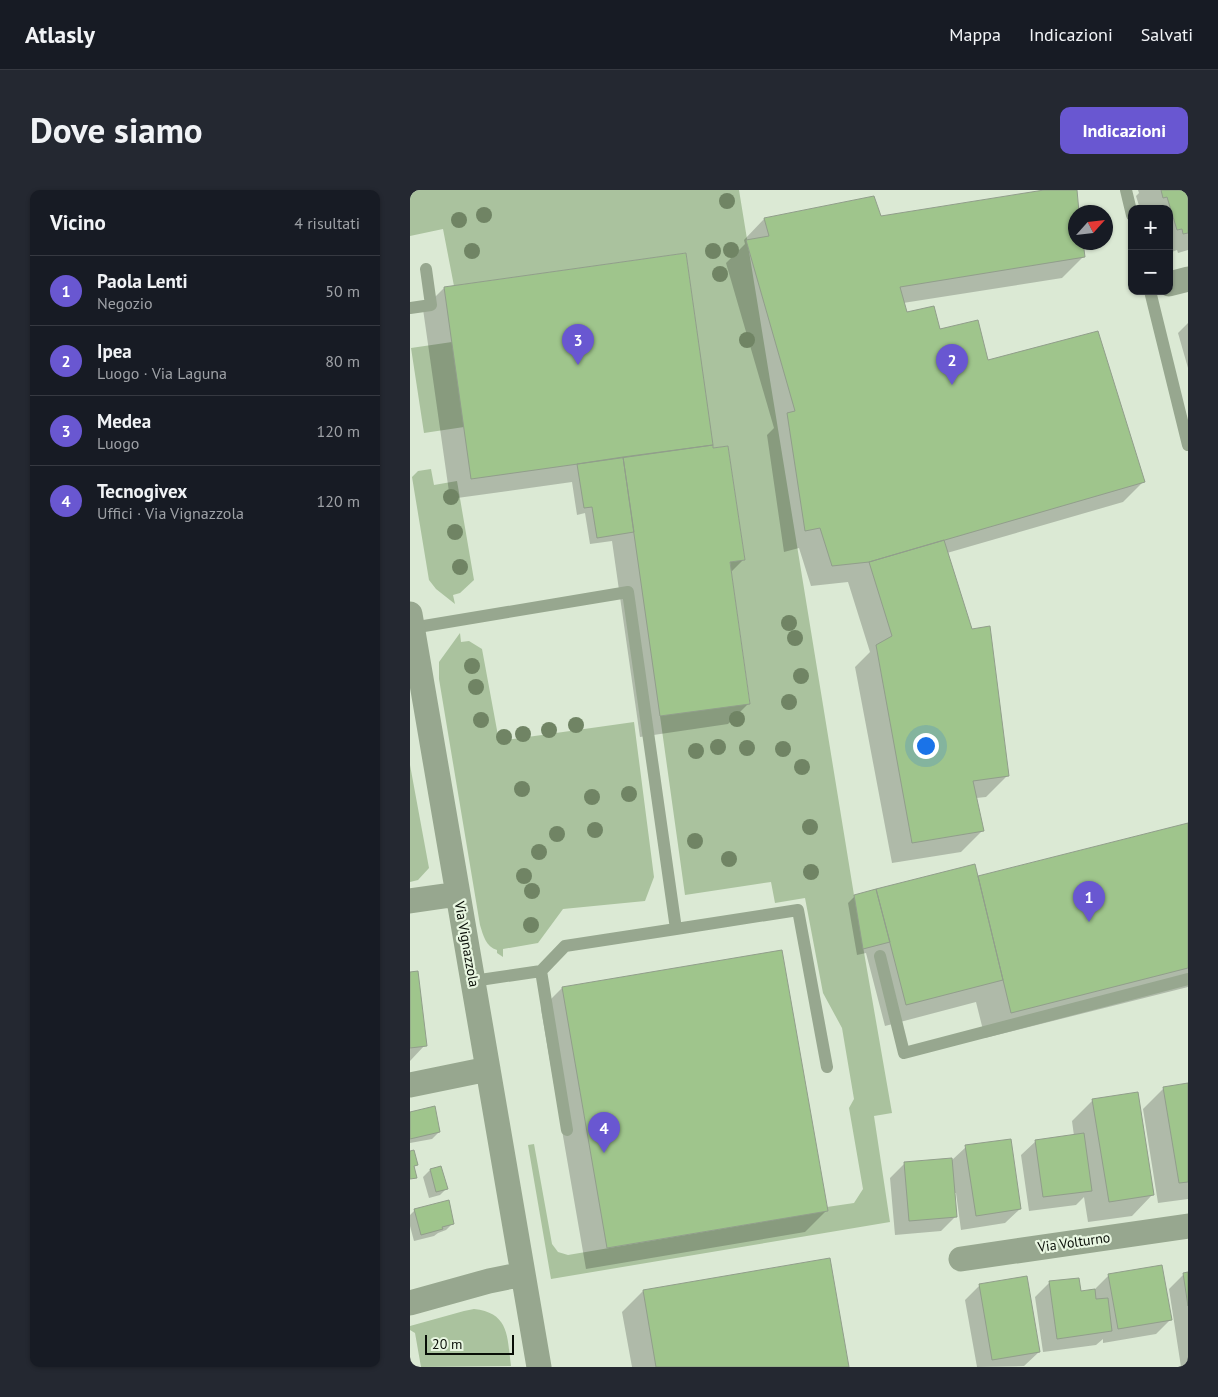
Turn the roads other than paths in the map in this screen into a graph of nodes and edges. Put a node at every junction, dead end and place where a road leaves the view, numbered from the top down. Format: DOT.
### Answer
graph roads {
  1 [pos="1126,190"];
  2 [pos="1130,205"];
  3 [pos="426,269"];
  4 [pos="1188,279"];
  5 [pos="1173,283"];
  6 [pos="1151,295"];
  7 [pos="410,308"];
  8 [pos="1188,445"];
  9 [pos="411,621"];
  10 [pos="458,894"];
  11 [pos="410,901"];
  12 [pos="676,929"];
  13 [pos="880,956"];
  14 [pos="541,971"];
  15 [pos="1188,979"];
  16 [pos="473,981"];
  17 [pos="826,1067"];
  18 [pos="488,1069"];
  19 [pos="410,1085"];
  20 [pos="566,1130"];
  21 [pos="1188,1226"];
  22 [pos="961,1258"];
  23 [pos="523,1274"];
  24 [pos="410,1303"];
  25 [pos="539,1367"];
  1 -- 2 [label="lane"];
  3 -- 7 [label="lane"];
  4 -- 5 [label="street"];
  6 -- 8 [label="lane"];
  9 -- 10 [label="street, Via Vignazzola"];
  9 -- 12 [label="lane"];
  10 -- 11 [label="street"];
  10 -- 16 [label="street, Via Vignazzola"];
  12 -- 14 [label="lane"];
  12 -- 17 [label="lane"];
  13 -- 15 [label="lane"];
  14 -- 16 [label="lane"];
  14 -- 20 [label="lane"];
  16 -- 18 [label="street, Via Vignazzola"];
  18 -- 19 [label="street"];
  18 -- 23 [label="street, Via Vignazzola"];
  21 -- 22 [label="street, Via Volturno"];
  23 -- 24 [label="street"];
  23 -- 25 [label="street, Via Vignazzola"];
}
